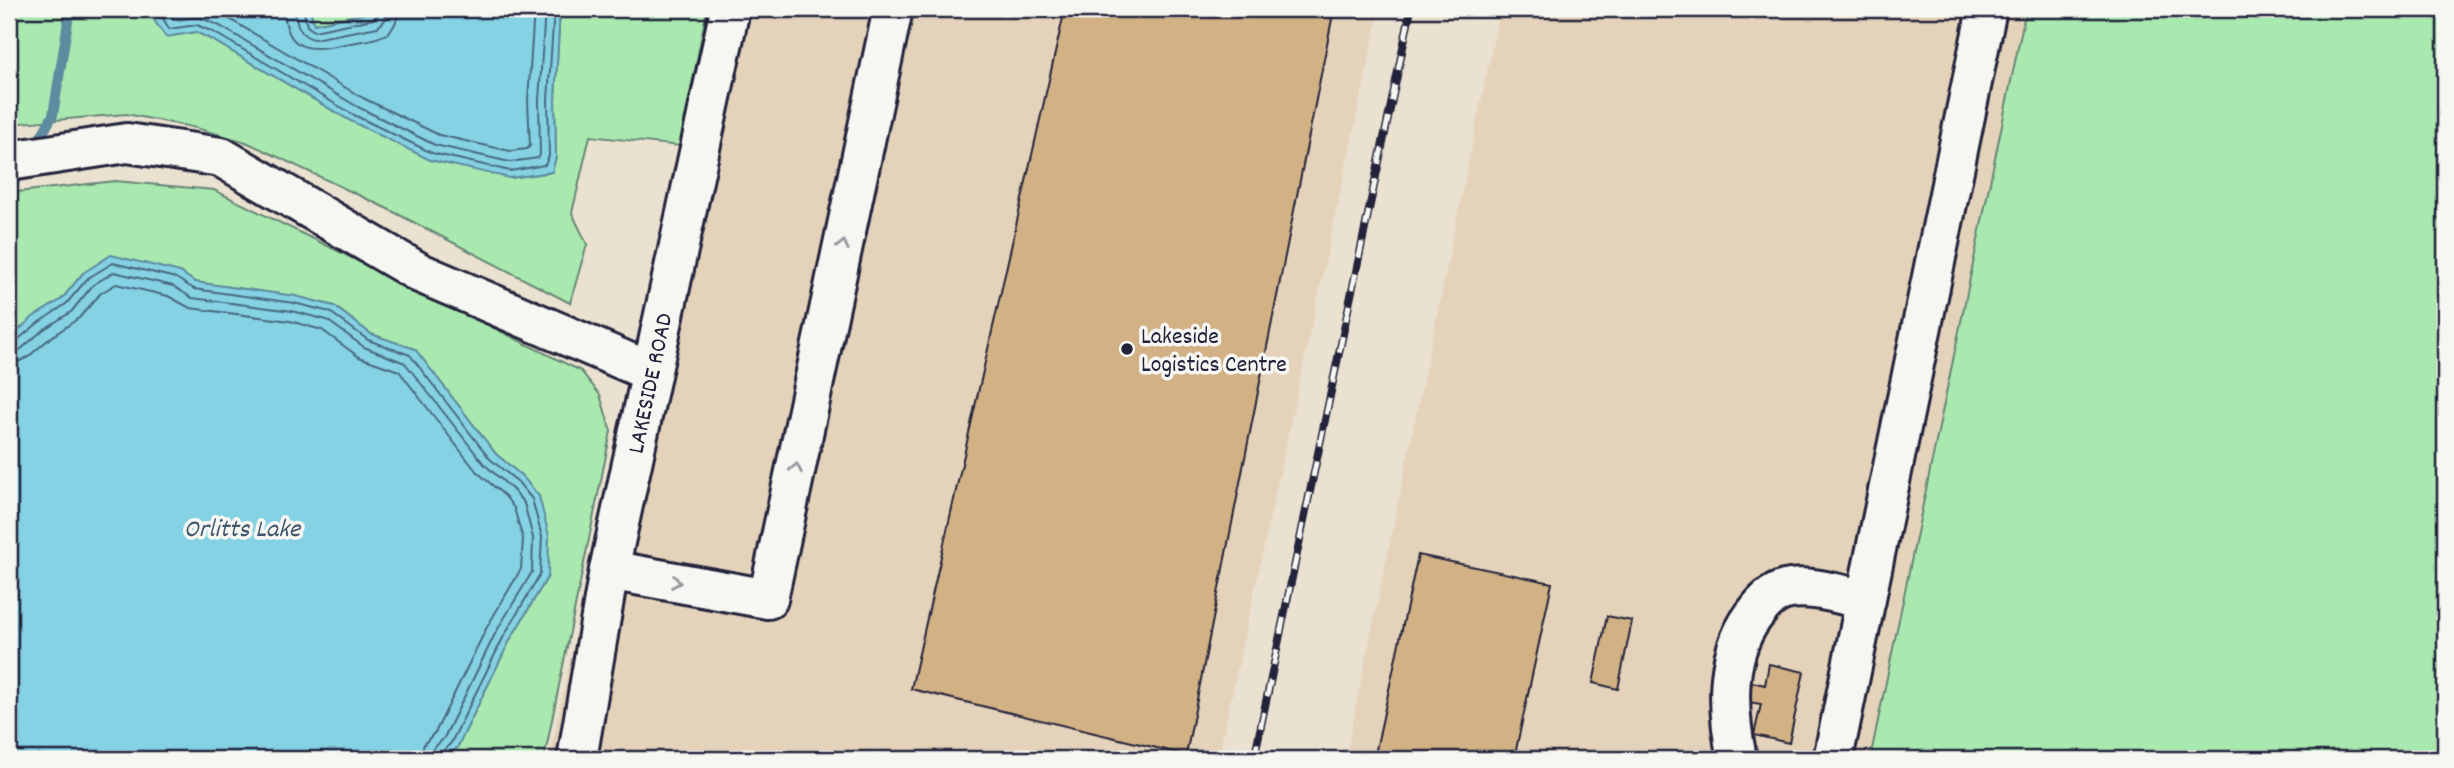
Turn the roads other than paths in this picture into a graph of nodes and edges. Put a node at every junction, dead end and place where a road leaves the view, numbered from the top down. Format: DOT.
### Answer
graph roads {
  1 [pos="730,9"];
  2 [pos="893,9"];
  3 [pos="1987,9"];
  4 [pos="9,160"];
  5 [pos="651,372"];
  6 [pos="608,570"];
  7 [pos="1866,600"];
  8 [pos="576,759"];
  9 [pos="1737,759"];
  10 [pos="1833,759"];
  1 -- 5 [label="lane, LAKESIDE ROAD"];
  6 -- 2 [label="lane, one-way"];
  3 -- 7 [label="lane"];
  4 -- 5 [label="lane"];
  5 -- 6 [label="lane, LAKESIDE ROAD"];
  6 -- 8 [label="lane, LAKESIDE ROAD"];
  7 -- 9 [label="lane"];
  7 -- 10 [label="lane"];
}
